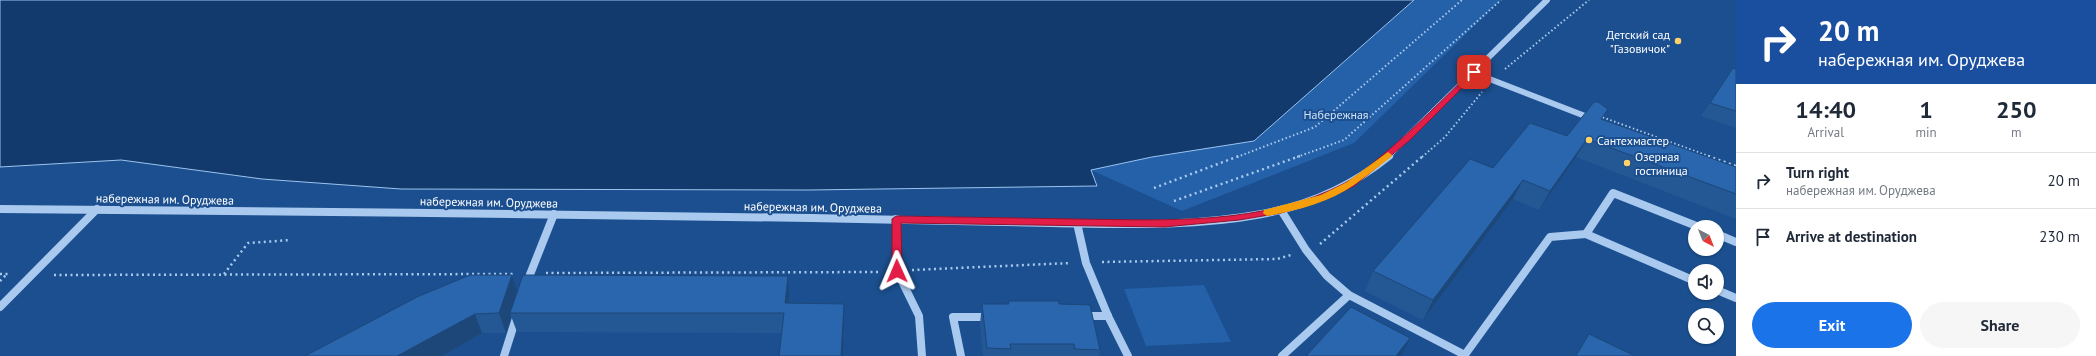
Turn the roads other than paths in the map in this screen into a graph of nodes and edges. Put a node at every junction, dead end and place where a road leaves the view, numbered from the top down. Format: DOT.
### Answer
graph roads {
  1 [pos="1547,0"];
  2 [pos="1474,72"];
  3 [pos="1585,116"];
  4 [pos="0,209"];
  5 [pos="97,210"];
  6 [pos="1281,210"];
  7 [pos="554,214"];
  8 [pos="896,219"];
  9 [pos="1077,223"];
  10 [pos="1688,223"];
  11 [pos="1586,234"];
  12 [pos="1724,237"];
  13 [pos="1736,242"];
  14 [pos="1688,278"];
  15 [pos="525,288"];
  16 [pos="1724,293"];
  17 [pos="1349,295"];
  18 [pos="1736,298"];
  19 [pos="520,304"];
  20 [pos="0,307"];
  21 [pos="1077,316"];
  22 [pos="1108,316"];
  23 [pos="999,317"];
  24 [pos="1465,355"];
  25 [pos="504,356"];
  26 [pos="922,356"];
  27 [pos="961,356"];
  28 [pos="1128,356"];
  29 [pos="1282,356"];
  1 -- 2 [label="street, набережная им. Оруджева"];
  2 -- 3 [label="street"];
  2 -- 6 [label="street, набережная им. Оруджева"];
  4 -- 5 [label="street, набережная им. Оруджева"];
  5 -- 7 [label="street, набережная им. Оруджева"];
  5 -- 20 [label="street"];
  6 -- 9 [label="street, набережная им. Оруджева"];
  6 -- 17 [label="street"];
  7 -- 8 [label="street, набережная им. Оруджева"];
  7 -- 15 [label="street"];
  8 -- 9 [label="street, набережная им. Оруджева"];
  8 -- 26 [label="street"];
  9 -- 22 [label="street"];
  10 -- 11 [label="street"];
  11 -- 14 [label="street"];
  11 -- 24 [label="street"];
  12 -- 13 [label="street"];
  16 -- 18 [label="street"];
  17 -- 24 [label="street"];
  17 -- 29 [label="street"];
  19 -- 25 [label="street"];
  21 -- 22 [label="street"];
  22 -- 28 [label="street"];
  23 -- 27 [label="street"];
}
